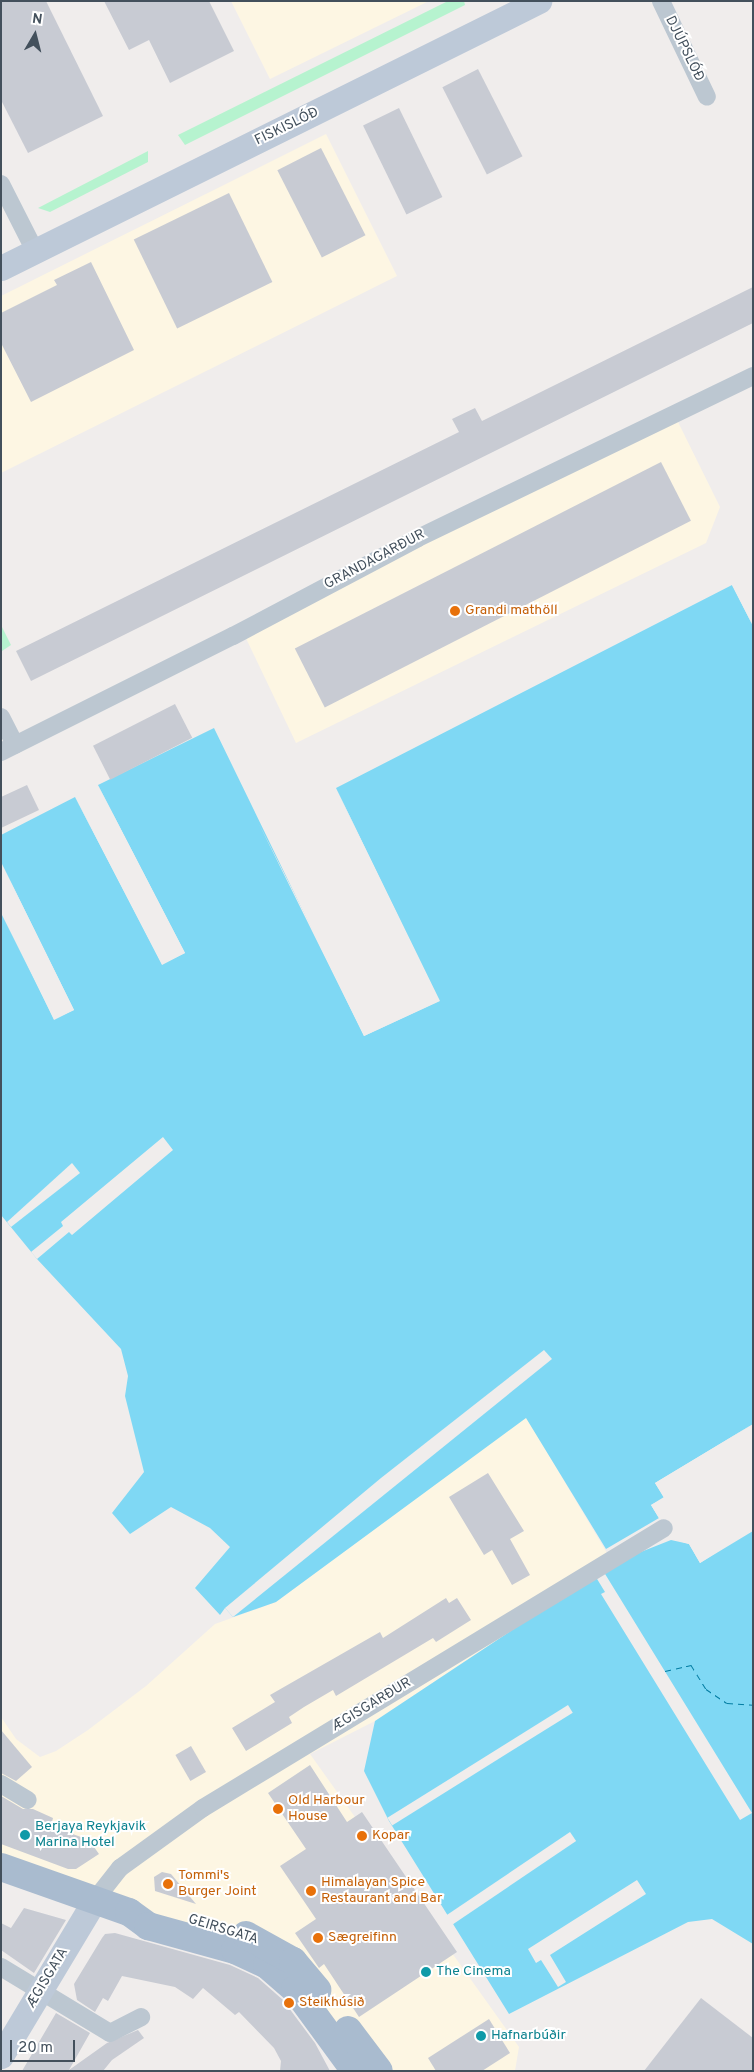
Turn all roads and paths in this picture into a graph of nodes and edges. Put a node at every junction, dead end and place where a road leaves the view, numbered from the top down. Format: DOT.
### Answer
graph roads {
  1 [pos="539,1"];
  2 [pos="661,1"];
  3 [pos="707,97"];
  4 [pos="1,184"];
  5 [pos="35,251"];
  6 [pos="1,268"];
  7 [pos="753,376"];
  8 [pos="1,717"];
  9 [pos="8,748"];
  10 [pos="664,1528"];
  11 [pos="1,1784"];
  12 [pos="28,1800"];
  13 [pos="1,1867"];
  14 [pos="94,1901"];
  15 [pos="129,1912"];
  16 [pos="1,1967"];
  17 [pos="40,1991"];
  18 [pos="141,2017"];
  19 [pos="1,2056"];
  20 [pos="355,2071"];
  21 [pos="379,2071"];
  1 -- 5 [label="street, FISKISLÓÐ"];
  2 -- 3 [label="street, DJÚPSLÓÐ"];
  4 -- 5 [label="street"];
  5 -- 6 [label="street, FISKISLÓÐ"];
  7 -- 9 [label="street, GRANDAGARÐUR"];
  8 -- 9 [label="street"];
  10 -- 14 [label="street, ÆGISGARÐUR"];
  11 -- 12 [label="street"];
  13 -- 14 [label="main road, GEIRSGATA"];
  14 -- 15 [label="main road, GEIRSGATA"];
  14 -- 17 [label="street, ÆGISGATA"];
  15 -- 20 [label="main road, GEIRSGATA"];
  15 -- 21 [label="main road, GEIRSGATA"];
  16 -- 17 [label="street"];
  17 -- 18 [label="street"];
  17 -- 19 [label="street, ÆGISGATA"];
}
